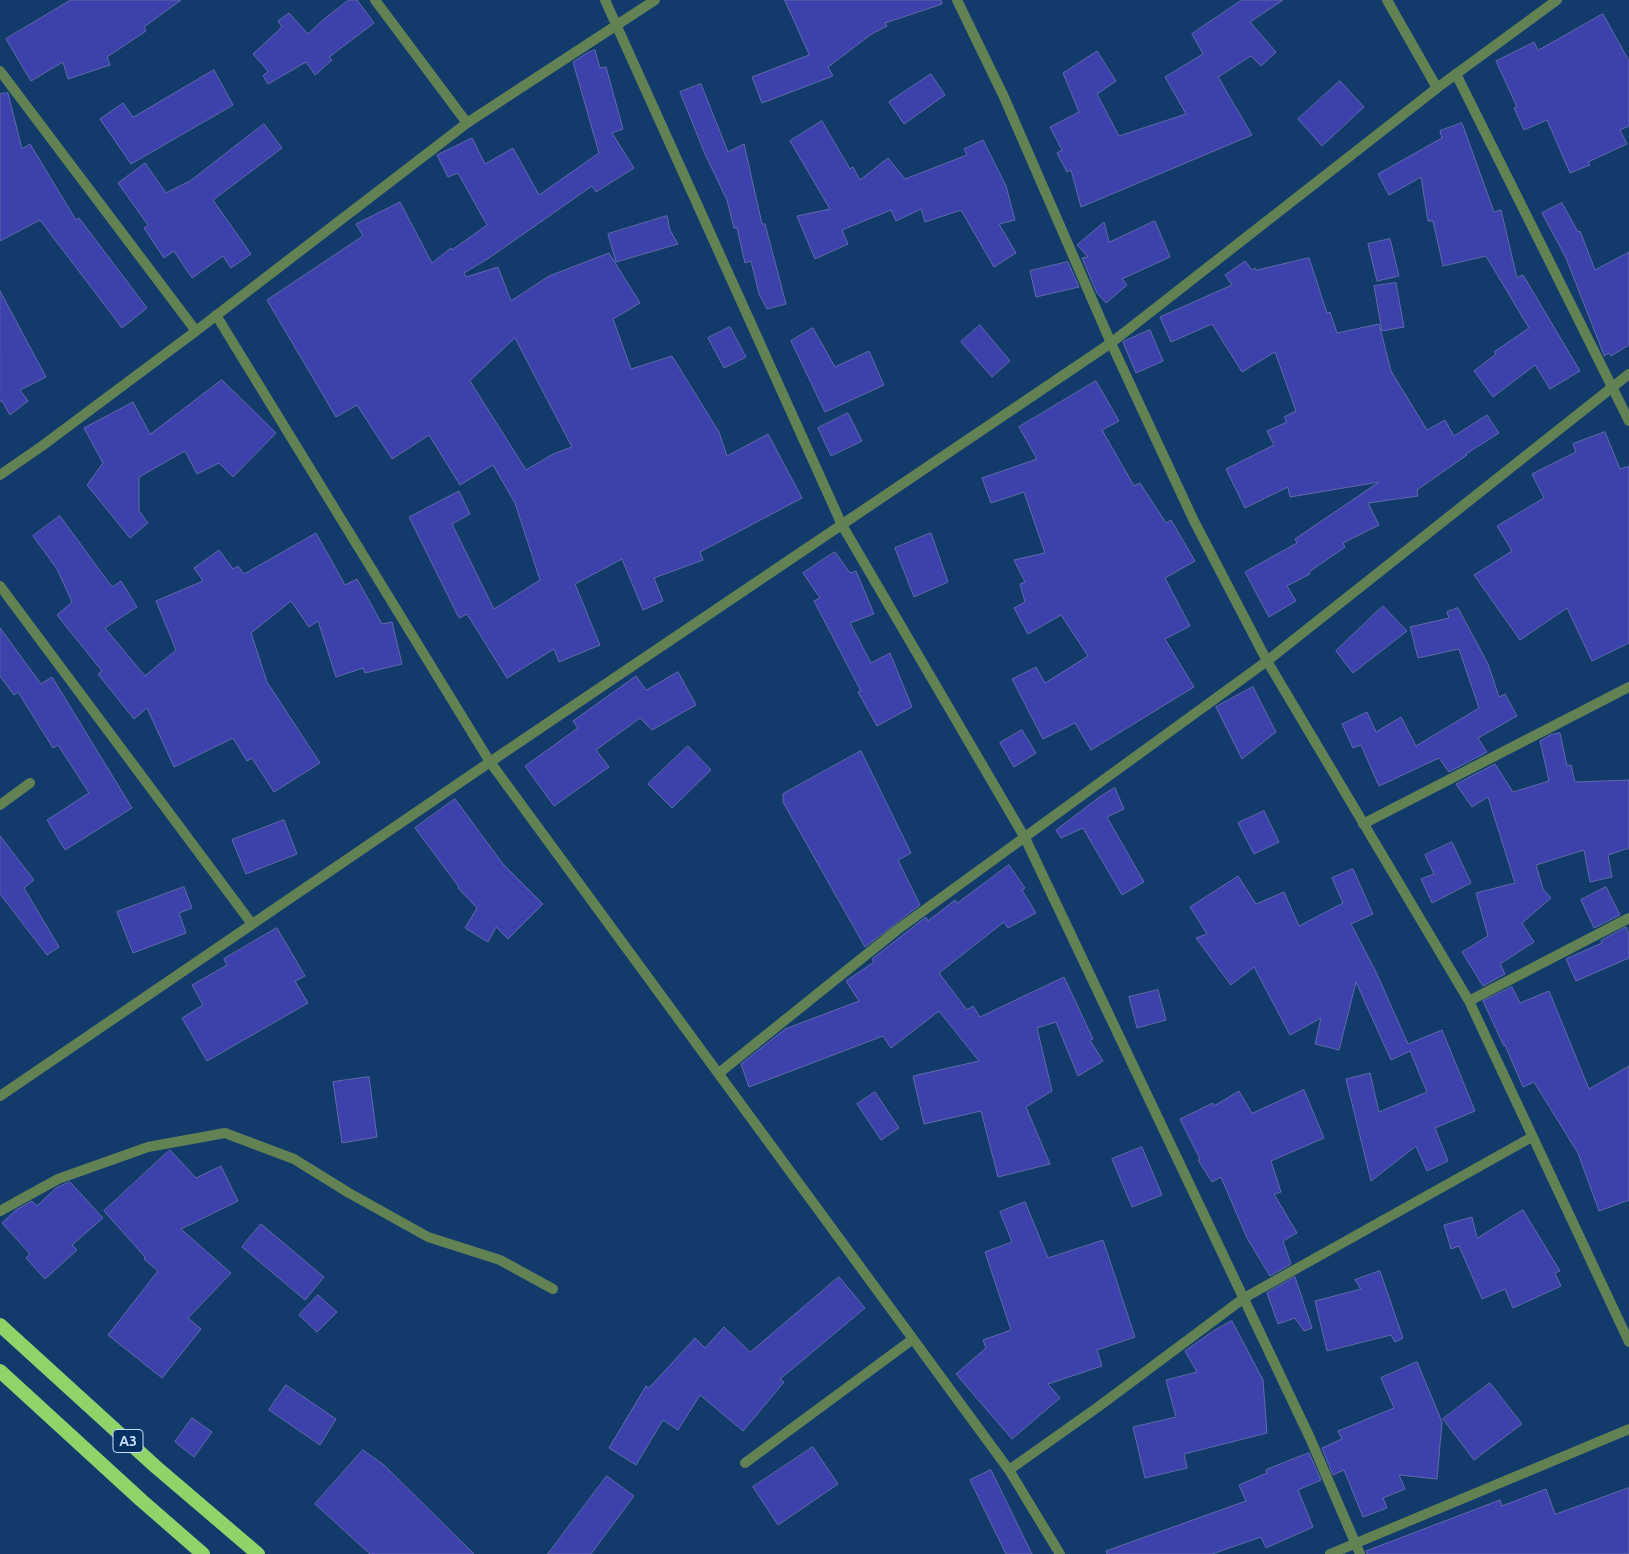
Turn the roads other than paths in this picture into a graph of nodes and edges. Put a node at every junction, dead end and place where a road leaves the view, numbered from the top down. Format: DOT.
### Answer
graph roads {
  1 [pos="375,0"];
  2 [pos="605,0"];
  3 [pos="655,0"];
  4 [pos="957,0"];
  5 [pos="1387,0"];
  6 [pos="1557,0"];
  7 [pos="617,26"];
  8 [pos="0,71"];
  9 [pos="1456,74"];
  10 [pos="1437,88"];
  11 [pos="467,123"];
  12 [pos="216,315"];
  13 [pos="196,331"];
  14 [pos="1111,343"];
  15 [pos="1629,374"];
  16 [pos="1612,386"];
  17 [pos="1629,421"];
  18 [pos="0,476"];
  19 [pos="842,525"];
  20 [pos="0,586"];
  21 [pos="1267,661"];
  22 [pos="1629,686"];
  23 [pos="490,762"];
  24 [pos="30,783"];
  25 [pos="0,805"];
  26 [pos="1363,824"];
  27 [pos="1025,838"];
  28 [pos="1629,918"];
  29 [pos="252,924"];
  30 [pos="1469,1001"];
  31 [pos="719,1073"];
  32 [pos="0,1096"];
  33 [pos="1532,1136"];
  34 [pos="0,1211"];
  35 [pos="553,1289"];
  36 [pos="1244,1298"];
  37 [pos="0,1324"];
  38 [pos="912,1339"];
  39 [pos="1629,1342"];
  40 [pos="0,1372"];
  41 [pos="1629,1429"];
  42 [pos="745,1463"];
  43 [pos="1008,1470"];
  44 [pos="1355,1544"];
  45 [pos="203,1554"];
  46 [pos="258,1554"];
  47 [pos="1060,1554"];
  48 [pos="1330,1554"];
  49 [pos="1360,1554"];
  1 -- 11 [label="street"];
  2 -- 7 [label="street"];
  3 -- 7 [label="street"];
  4 -- 14 [label="street"];
  5 -- 10 [label="street"];
  6 -- 9 [label="street"];
  7 -- 11 [label="street"];
  7 -- 19 [label="street"];
  8 -- 13 [label="street"];
  9 -- 10 [label="street"];
  9 -- 16 [label="street"];
  10 -- 14 [label="street"];
  11 -- 12 [label="street"];
  12 -- 13 [label="street"];
  12 -- 23 [label="street"];
  13 -- 18 [label="street"];
  14 -- 19 [label="street"];
  14 -- 21 [label="street"];
  15 -- 16 [label="street"];
  16 -- 17 [label="street"];
  16 -- 21 [label="street"];
  19 -- 23 [label="street"];
  19 -- 27 [label="street"];
  20 -- 29 [label="street"];
  21 -- 26 [label="street"];
  21 -- 27 [label="street"];
  22 -- 26 [label="street"];
  23 -- 29 [label="street"];
  23 -- 31 [label="street"];
  24 -- 25 [label="street"];
  26 -- 30 [label="street"];
  27 -- 31 [label="street"];
  27 -- 36 [label="street"];
  28 -- 30 [label="street"];
  29 -- 32 [label="street"];
  30 -- 33 [label="street"];
  31 -- 38 [label="street"];
  33 -- 36 [label="street"];
  33 -- 39 [label="street"];
  34 -- 35 [label="street"];
  36 -- 43 [label="street"];
  36 -- 44 [label="street"];
  37 -- 46 [label="highway, A3"];
  38 -- 42 [label="street"];
  38 -- 43 [label="street"];
  40 -- 45 [label="highway, A3"];
  41 -- 44 [label="street"];
  43 -- 47 [label="street"];
  44 -- 48 [label="street"];
  44 -- 49 [label="street"];
}
